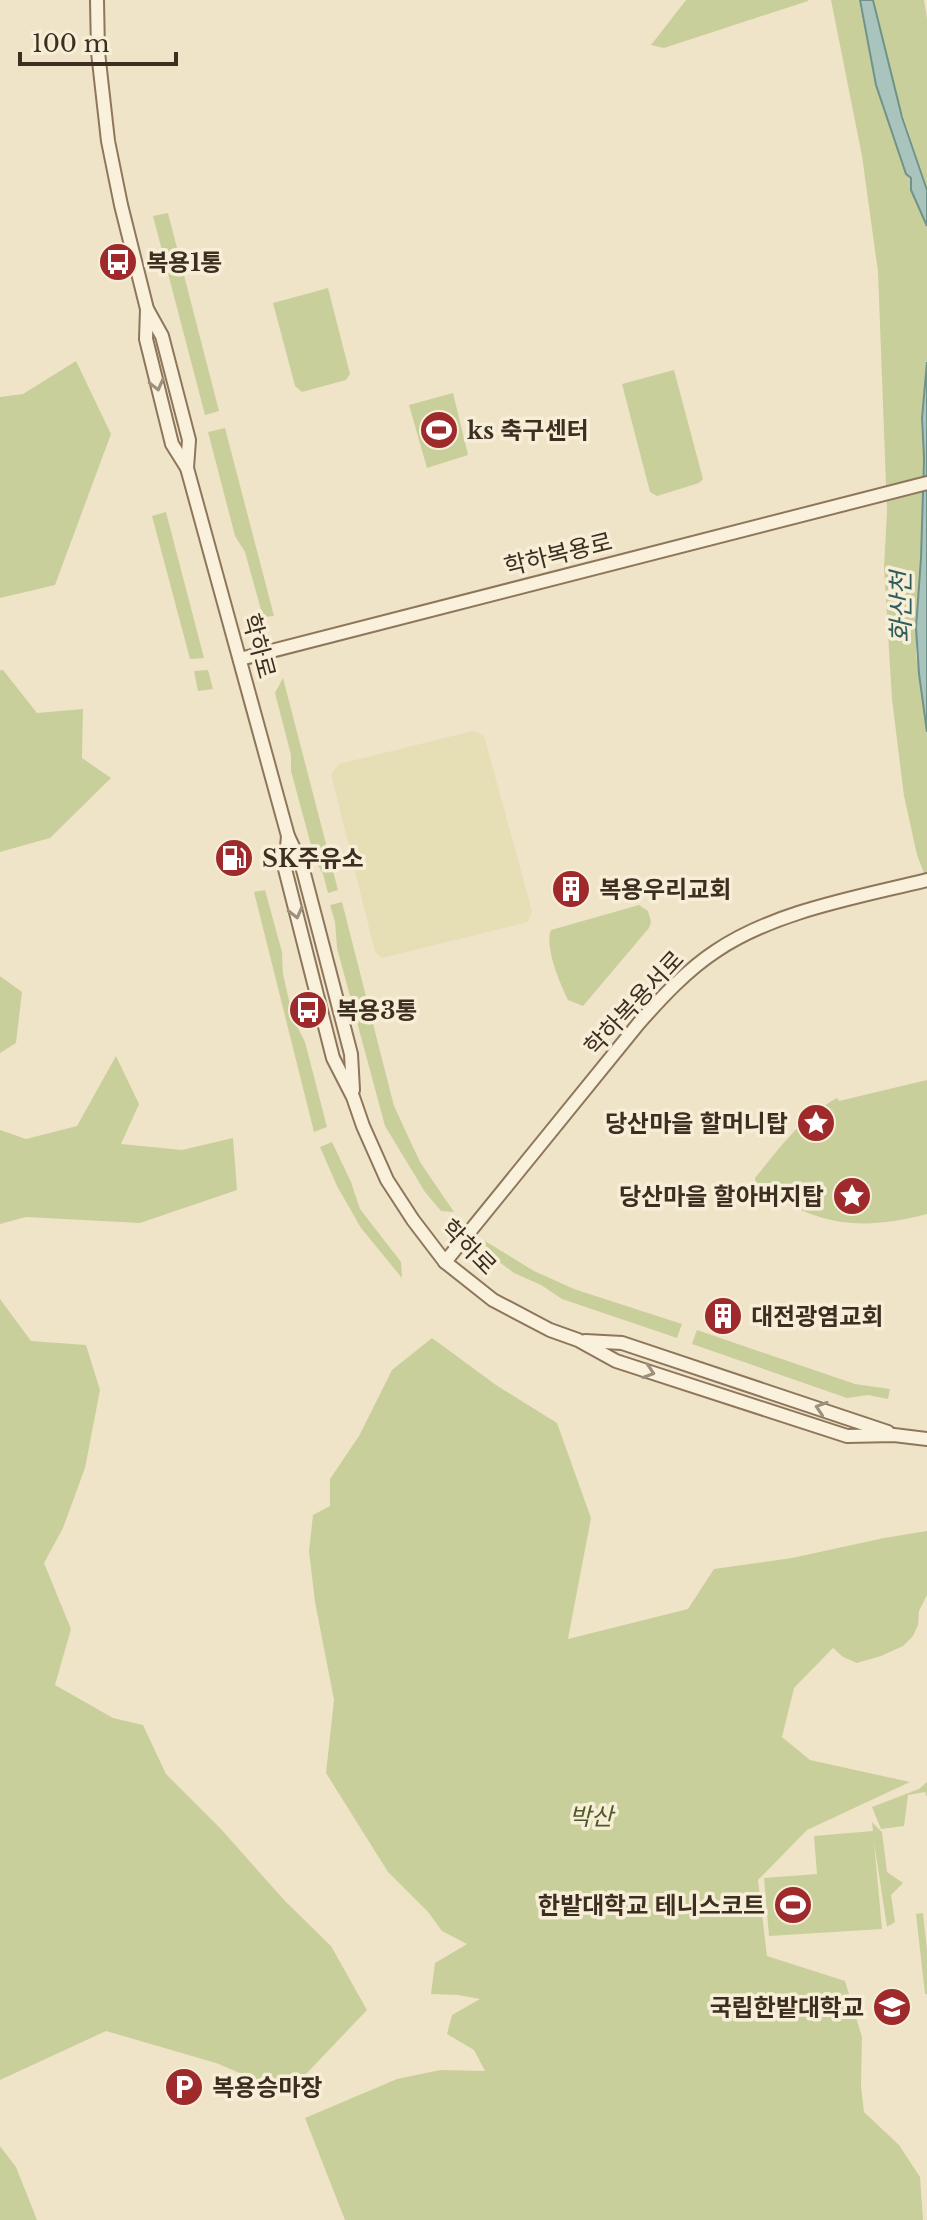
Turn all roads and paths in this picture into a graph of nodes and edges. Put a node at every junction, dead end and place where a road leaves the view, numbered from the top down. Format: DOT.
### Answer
graph roads {
  1 [pos="97,0"];
  2 [pos="927,483"];
  3 [pos="240,659"];
  4 [pos="927,880"];
  5 [pos="445,1262"];
  6 [pos="578,1340"];
  7 [pos="894,1435"];
  8 [pos="927,1439"];
  1 -- 3 [label="street, 학하로"];
  2 -- 3 [label="street, 학하복용로"];
  3 -- 5 [label="street, 학하로"];
  4 -- 5 [label="street, 학하복용서로"];
  5 -- 6 [label="street, 학하로"];
  7 -- 6 [label="street, 학하로, one-way"];
  6 -- 7 [label="street, 학하로, one-way"];
  7 -- 8 [label="street, 학하로"];
}
